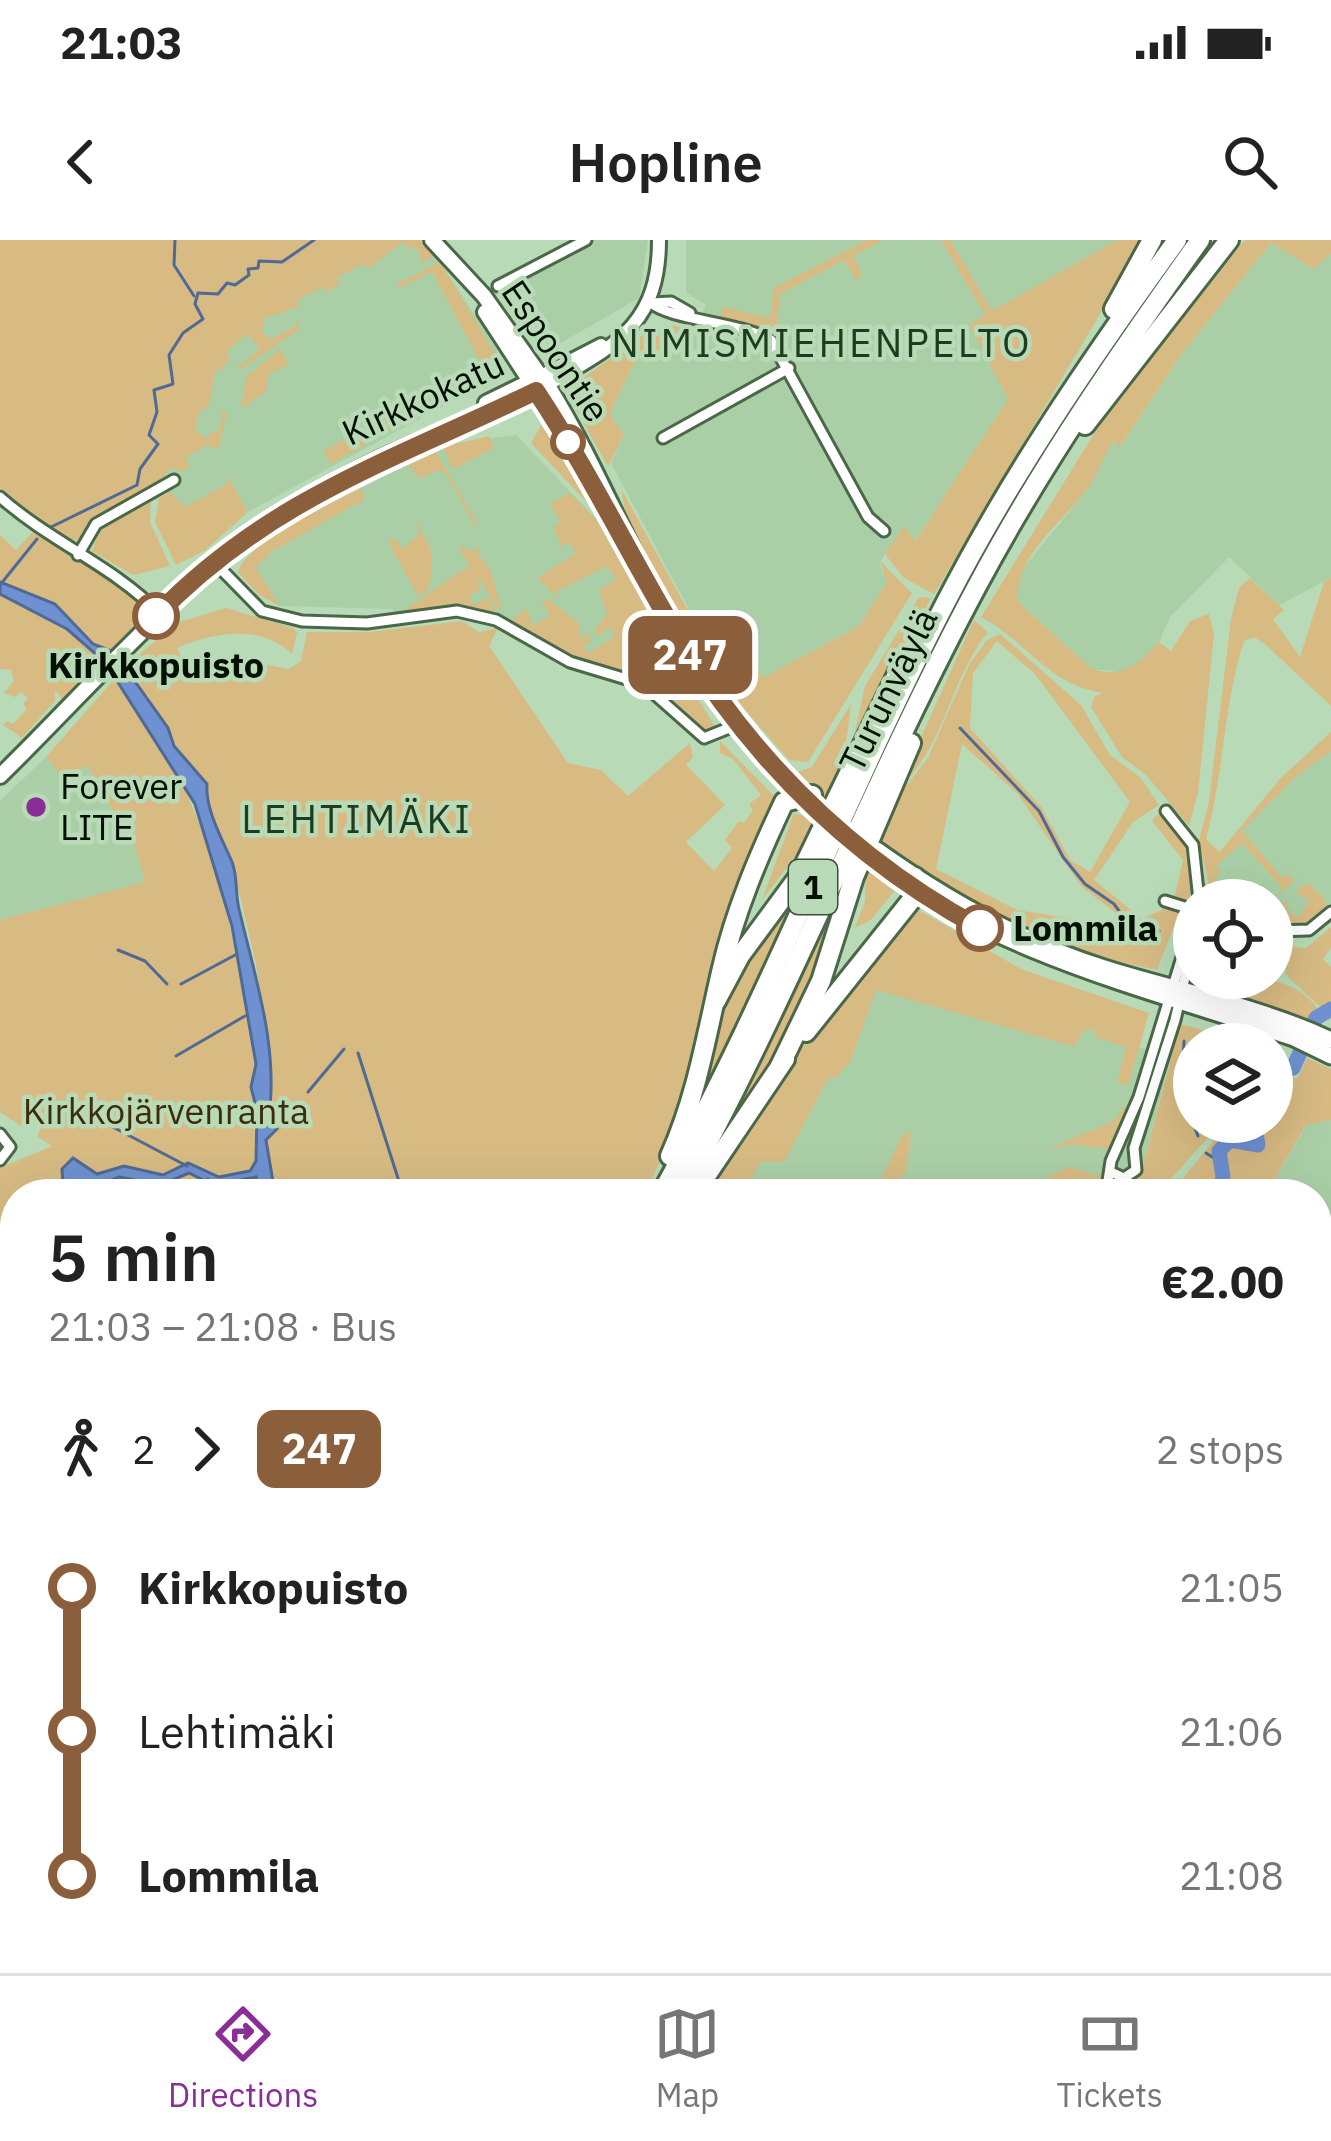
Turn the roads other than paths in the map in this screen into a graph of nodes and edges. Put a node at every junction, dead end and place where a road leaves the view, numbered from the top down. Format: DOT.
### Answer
graph roads {
  1 [pos="432,240"];
  2 [pos="586,240"];
  3 [pos="658,240"];
  4 [pos="1152,240"];
  5 [pos="1177,240"];
  6 [pos="1200,240"];
  7 [pos="1233,240"];
  8 [pos="499,286"];
  9 [pos="651,303"];
  10 [pos="789,368"];
  11 [pos="1078,379"];
  12 [pos="539,383"];
  13 [pos="663,438"];
  14 [pos="174,480"];
  15 [pos="0,497"];
  16 [pos="1008,530"];
  17 [pos="884,531"];
  18 [pos="78,555"];
  19 [pos="215,562"];
  20 [pos="969,580"];
  21 [pos="159,613"];
  22 [pos="81,696"];
  23 [pos="740,724"];
  24 [pos="0,776"];
  25 [pos="0,788"];
  26 [pos="814,803"];
  27 [pos="1166,811"];
  28 [pos="1196,879"];
  29 [pos="916,885"];
  30 [pos="1165,902"];
  31 [pos="1173,905"];
  32 [pos="1331,912"];
  33 [pos="1293,930"];
  34 [pos="1173,995"];
  35 [pos="1174,999"];
  36 [pos="1174,999"];
  37 [pos="1185,999"];
  38 [pos="716,1001"];
  39 [pos="1328,1046"];
  40 [pos="780,1066"];
  41 [pos="0,1134"];
  42 [pos="1119,1152"];
  43 [pos="1132,1156"];
  44 [pos="0,1160"];
  45 [pos="1119,1175"];
  46 [pos="663,1179"];
  47 [pos="666,1179"];
  48 [pos="688,1179"];
  49 [pos="704,1179"];
  50 [pos="1116,1179"];
  51 [pos="1119,1179"];
  1 -- 12 [label="main road, Espoontie"];
  2 -- 8 [label="street"];
  3 -- 9 [label="street"];
  4 -- 11 [label="highway"];
  5 -- 11 [label="highway, Turunväylä / 1"];
  6 -- 16 [label="highway, Turunväylä / 1"];
  7 -- 16 [label="highway"];
  9 -- 10 [label="street"];
  9 -- 12 [label="street"];
  10 -- 13 [label="street"];
  10 -- 17 [label="street"];
  11 -- 20 [label="highway, Turunväylä / 1"];
  12 -- 19 [label="main road, Kirkkokatu"];
  12 -- 23 [label="main road, Espoontie"];
  14 -- 18 [label="street"];
  15 -- 18 [label="street"];
  16 -- 20 [label="highway, Turunväylä / 1"];
  18 -- 21 [label="street"];
  19 -- 21 [label="main road, Kirkkokatu"];
  19 -- 23 [label="street"];
  20 -- 38 [label="highway"];
  20 -- 40 [label="highway"];
  20 -- 47 [label="highway, Turunväylä / 1"];
  20 -- 48 [label="highway, Turunväylä / 1"];
  21 -- 22 [label="main road, Kirkkokatu"];
  22 -- 24 [label="main road, Kirkkokatu"];
  22 -- 25 [label="main road, Kirkkokatu"];
  23 -- 26 [label="main road, Espoontie"];
  26 -- 29 [label="main road, Espoontie"];
  26 -- 38 [label="highway"];
  27 -- 28 [label="street"];
  29 -- 34 [label="main road, Espoontie"];
  29 -- 40 [label="highway"];
  30 -- 31 [label="street"];
  32 -- 33 [label="street"];
  35 -- 42 [label="street"];
  36 -- 43 [label="street"];
  37 -- 39 [label="main road, Espoontie"];
  38 -- 46 [label="highway"];
  40 -- 49 [label="highway"];
  41 -- 44 [label="street"];
  42 -- 43 [label="street"];
  42 -- 45 [label="street"];
  43 -- 45 [label="street"];
  45 -- 50 [label="street"];
  45 -- 51 [label="street"];
}
